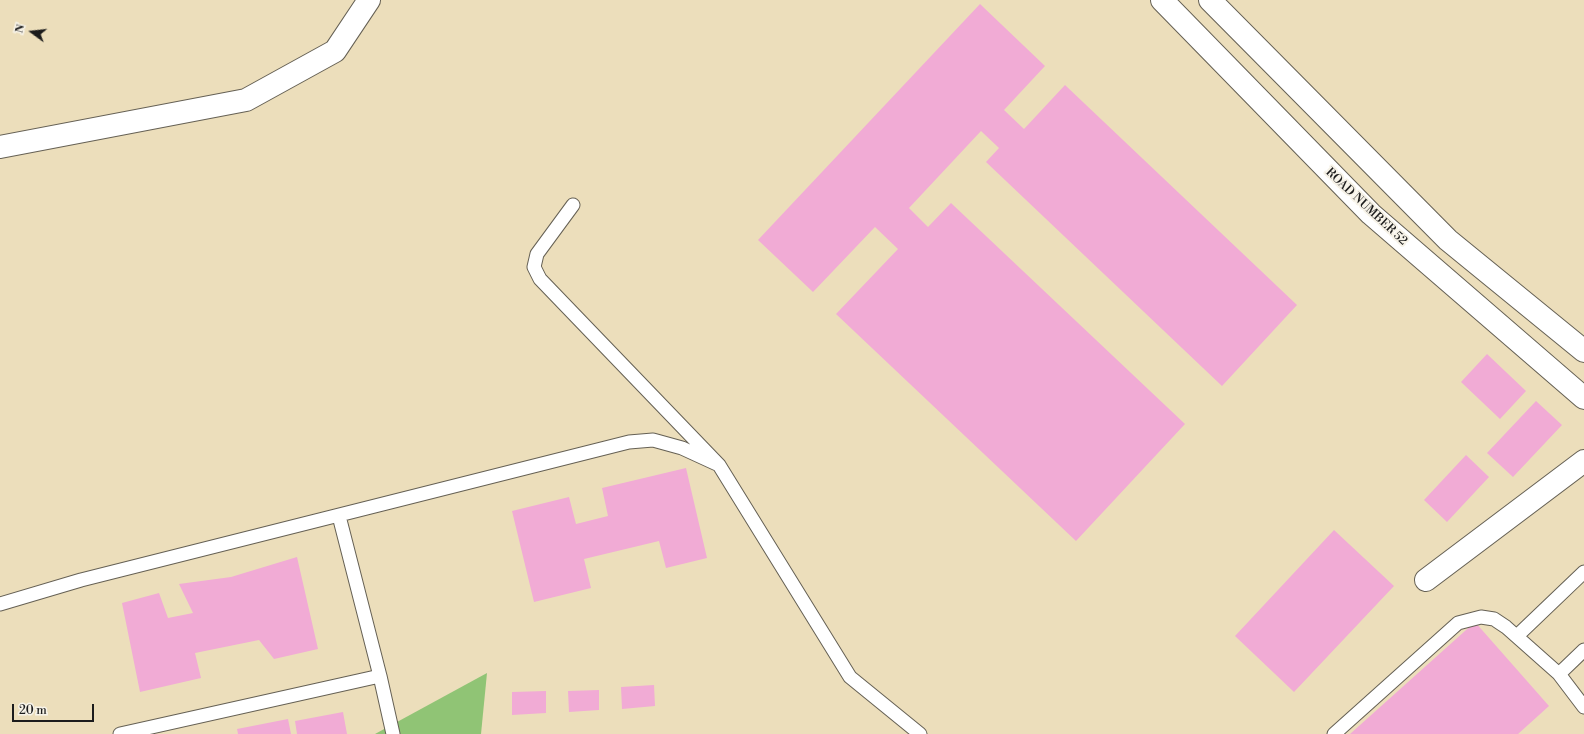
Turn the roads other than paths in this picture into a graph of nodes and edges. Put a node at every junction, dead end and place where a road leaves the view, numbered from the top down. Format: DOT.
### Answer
graph roads {
  1 [pos="370,0"];
  2 [pos="1162,0"];
  3 [pos="1210,0"];
  4 [pos="0,147"];
  5 [pos="573,205"];
  6 [pos="1584,351"];
  7 [pos="1584,398"];
  8 [pos="1584,460"];
  9 [pos="719,465"];
  10 [pos="339,516"];
  11 [pos="1584,572"];
  12 [pos="1426,580"];
  13 [pos="0,604"];
  14 [pos="1517,636"];
  15 [pos="1584,650"];
  16 [pos="1559,674"];
  17 [pos="380,676"];
  18 [pos="1584,707"];
  19 [pos="120,734"];
  20 [pos="393,734"];
  21 [pos="920,734"];
  22 [pos="1334,734"];
  1 -- 4 [label="main road"];
  2 -- 7 [label="main road, ROAD NUMBER 52"];
  3 -- 6 [label="main road"];
  5 -- 9 [label="lane"];
  8 -- 12 [label="main road"];
  9 -- 10 [label="lane"];
  9 -- 21 [label="lane"];
  10 -- 13 [label="lane"];
  10 -- 17 [label="lane"];
  11 -- 14 [label="lane"];
  14 -- 16 [label="lane"];
  14 -- 22 [label="lane"];
  15 -- 16 [label="lane"];
  16 -- 18 [label="lane"];
  17 -- 19 [label="lane"];
  17 -- 20 [label="lane"];
}
